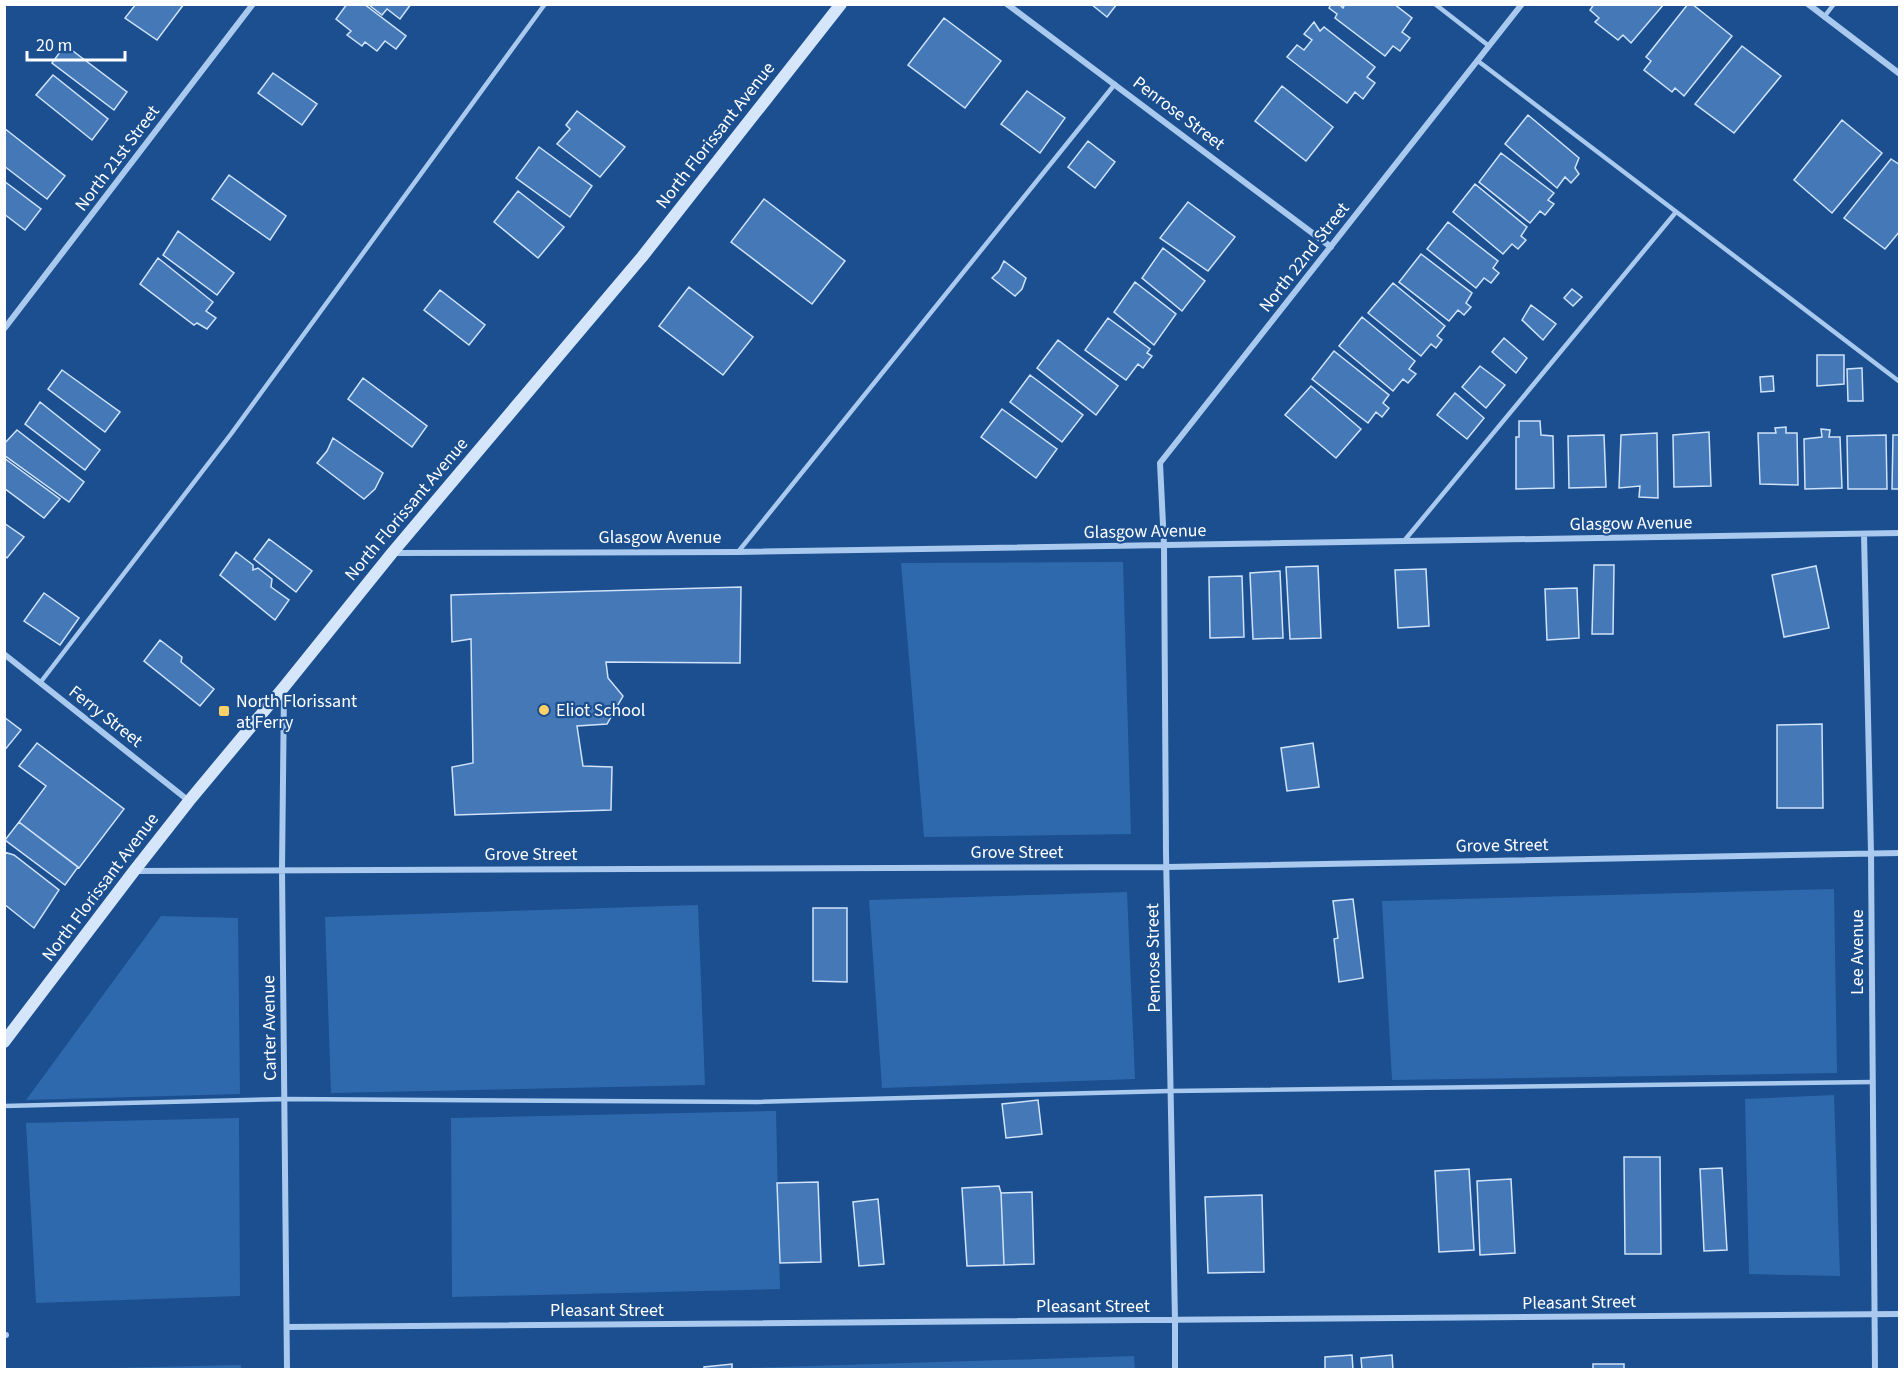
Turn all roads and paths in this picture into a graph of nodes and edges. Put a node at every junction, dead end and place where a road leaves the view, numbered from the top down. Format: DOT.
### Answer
graph roads {
  1 [pos="253,4"];
  2 [pos="545,4"];
  3 [pos="841,4"];
  4 [pos="1008,4"];
  5 [pos="1435,4"];
  6 [pos="1522,4"];
  7 [pos="1808,4"];
  8 [pos="1834,4"];
  9 [pos="1824,16"];
  10 [pos="1490,46"];
  11 [pos="1478,61"];
  12 [pos="1899,74"];
  13 [pos="1115,84"];
  14 [pos="1676,212"];
  15 [pos="1331,247"];
  16 [pos="4,329"];
  17 [pos="1899,382"];
  18 [pos="1864,534"];
  19 [pos="1899,534"];
  20 [pos="1404,541"];
  21 [pos="1164,545"];
  22 [pos="738,552"];
  23 [pos="392,553"];
  24 [pos="6,657"];
  25 [pos="40,683"];
  26 [pos="284,687"];
  27 [pos="189,801"];
  28 [pos="1871,853"];
  29 [pos="1899,853"];
  30 [pos="1167,867"];
  31 [pos="282,869"];
  32 [pos="134,871"];
  33 [pos="4,1042"];
  34 [pos="1873,1082"];
  35 [pos="1170,1091"];
  36 [pos="285,1099"];
  37 [pos="4,1106"];
  38 [pos="1899,1314"];
  39 [pos="1874,1315"];
  40 [pos="1175,1321"];
  41 [pos="287,1327"];
  42 [pos="287,1370"];
  43 [pos="1175,1370"];
  44 [pos="1875,1370"];
  1 -- 16 [label="street, North 21st Street"];
  2 -- 25 [label="lane"];
  3 -- 23 [label="main road, North Florissant Avenue"];
  4 -- 13 [label="street, Penrose Street"];
  5 -- 10 [label="lane"];
  6 -- 10 [label="street, North 22nd Street"];
  7 -- 9 [label="street"];
  8 -- 9 [label="lane"];
  9 -- 12 [label="street"];
  10 -- 11 [label="street, North 22nd Street"];
  11 -- 14 [label="lane"];
  11 -- 15 [label="street, North 22nd Street"];
  13 -- 15 [label="street, Penrose Street"];
  13 -- 22 [label="lane"];
  14 -- 17 [label="lane"];
  14 -- 20 [label="lane"];
  15 -- 21 [label="street, North 22nd Street"];
  18 -- 19 [label="street, Glasgow Avenue"];
  18 -- 20 [label="street, Glasgow Avenue"];
  18 -- 28 [label="street, Lee Avenue"];
  20 -- 21 [label="street, Glasgow Avenue"];
  21 -- 22 [label="street, Glasgow Avenue"];
  21 -- 30 [label="street, Penrose Street"];
  22 -- 23 [label="street, Glasgow Avenue"];
  23 -- 26 [label="main road, North Florissant Avenue"];
  24 -- 25 [label="street, Ferry Street"];
  25 -- 27 [label="street, Ferry Street"];
  26 -- 27 [label="main road, North Florissant Avenue"];
  26 -- 31 [label="street, Carter Avenue"];
  27 -- 32 [label="main road, North Florissant Avenue"];
  28 -- 29 [label="street, Grove Street"];
  28 -- 30 [label="street, Grove Street"];
  28 -- 34 [label="street, Lee Avenue"];
  30 -- 31 [label="street, Grove Street"];
  30 -- 35 [label="street, Penrose Street"];
  31 -- 32 [label="street, Grove Street"];
  31 -- 36 [label="street, Carter Avenue"];
  32 -- 33 [label="main road, North Florissant Avenue"];
  34 -- 35 [label="lane"];
  34 -- 39 [label="street, Lee Avenue"];
  35 -- 36 [label="lane"];
  35 -- 40 [label="street, Penrose Street"];
  36 -- 37 [label="lane"];
  36 -- 41 [label="street, Carter Avenue"];
  38 -- 39 [label="street, Pleasant Street"];
  39 -- 40 [label="street, Pleasant Street"];
  39 -- 44 [label="street, Lee Avenue"];
  40 -- 41 [label="street, Pleasant Street"];
  40 -- 43 [label="street, Penrose Street"];
  41 -- 42 [label="street, Carter Avenue"];
}
